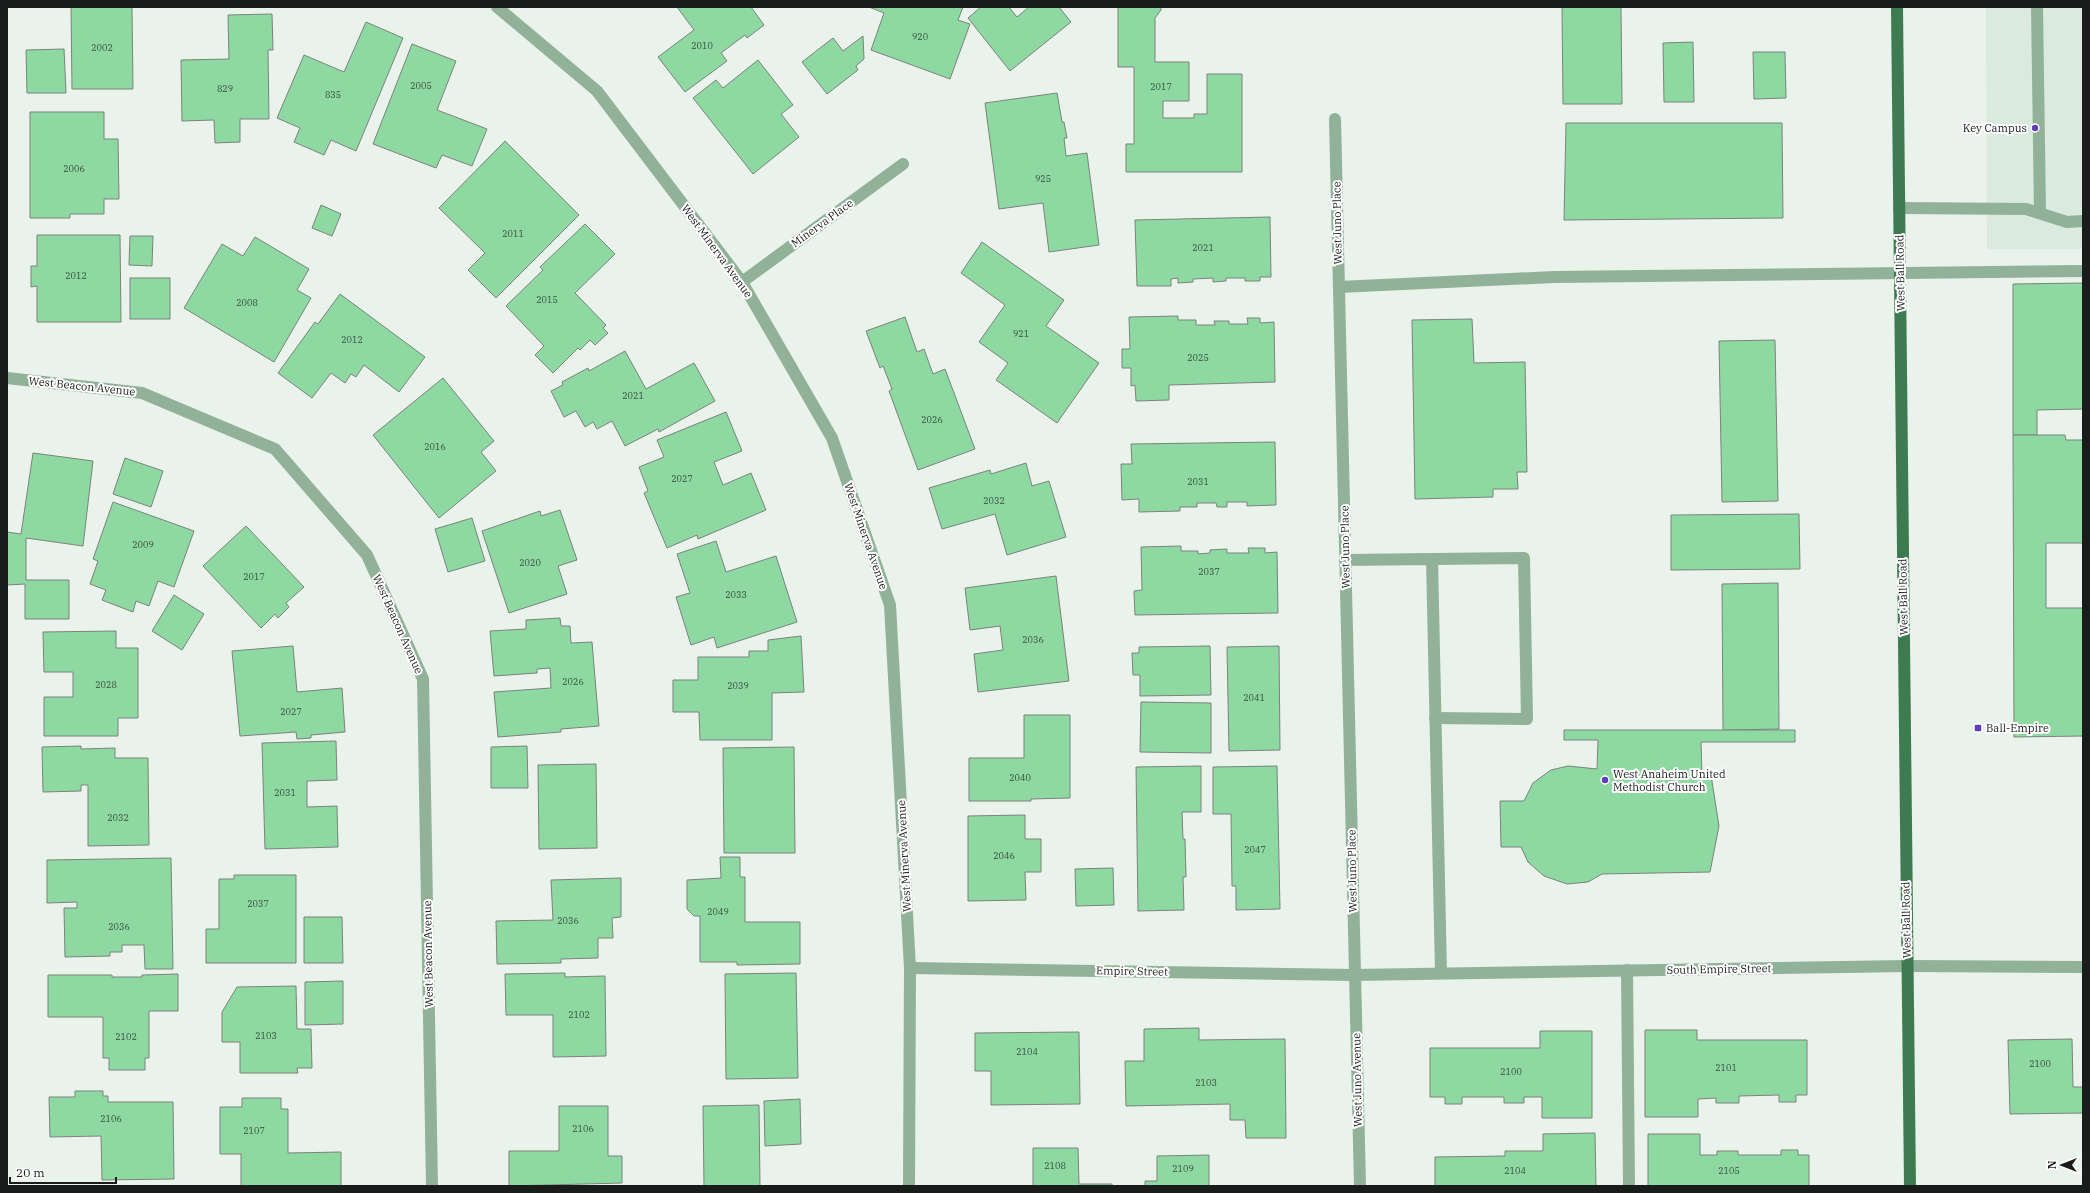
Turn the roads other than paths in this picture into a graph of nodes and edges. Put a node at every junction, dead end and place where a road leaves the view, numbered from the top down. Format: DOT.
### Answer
graph roads {
  1 [pos="497,7"];
  2 [pos="1897,7"];
  3 [pos="2037,7"];
  4 [pos="1335,119"];
  5 [pos="903,164"];
  6 [pos="1899,208"];
  7 [pos="2040,213"];
  8 [pos="2083,221"];
  9 [pos="2083,271"];
  10 [pos="1900,273"];
  11 [pos="742,282"];
  12 [pos="1339,287"];
  13 [pos="7,378"];
  14 [pos="1432,559"];
  15 [pos="1345,560"];
  16 [pos="1435,718"];
  17 [pos="1907,966"];
  18 [pos="2083,967"];
  19 [pos="910,968"];
  20 [pos="1627,970"];
  21 [pos="1440,973"];
  22 [pos="1354,975"];
  23 [pos="432,1186"];
  24 [pos="909,1186"];
  25 [pos="1360,1186"];
  26 [pos="1629,1186"];
  27 [pos="1910,1186"];
  1 -- 11 [label="street, West Minerva Avenue"];
  2 -- 6 [label="main road, West Ball Road"];
  3 -- 7 [label="street"];
  4 -- 12 [label="street, West Juno Place"];
  5 -- 11 [label="street, Minerva Place"];
  6 -- 7 [label="street"];
  6 -- 10 [label="main road, West Ball Road"];
  7 -- 8 [label="street"];
  9 -- 10 [label="street"];
  10 -- 12 [label="street"];
  10 -- 17 [label="main road, West Ball Road"];
  11 -- 19 [label="street, West Minerva Avenue"];
  12 -- 15 [label="street, West Juno Place"];
  13 -- 23 [label="street, West Beacon Avenue"];
  14 -- 15 [label="street"];
  14 -- 16 [label="street"];
  14 -- 16 [label="street"];
  15 -- 22 [label="street, West Juno Place"];
  16 -- 21 [label="street"];
  17 -- 18 [label="street, South Empire Street"];
  17 -- 20 [label="street, South Empire Street"];
  17 -- 27 [label="main road, West Ball Road"];
  19 -- 22 [label="street, Empire Street"];
  19 -- 24 [label="street, West Minerva Avenue"];
  20 -- 21 [label="street, South Empire Street"];
  20 -- 26 [label="street"];
  21 -- 22 [label="street, South Empire Street"];
  22 -- 25 [label="street, West Juno Avenue"];
}
